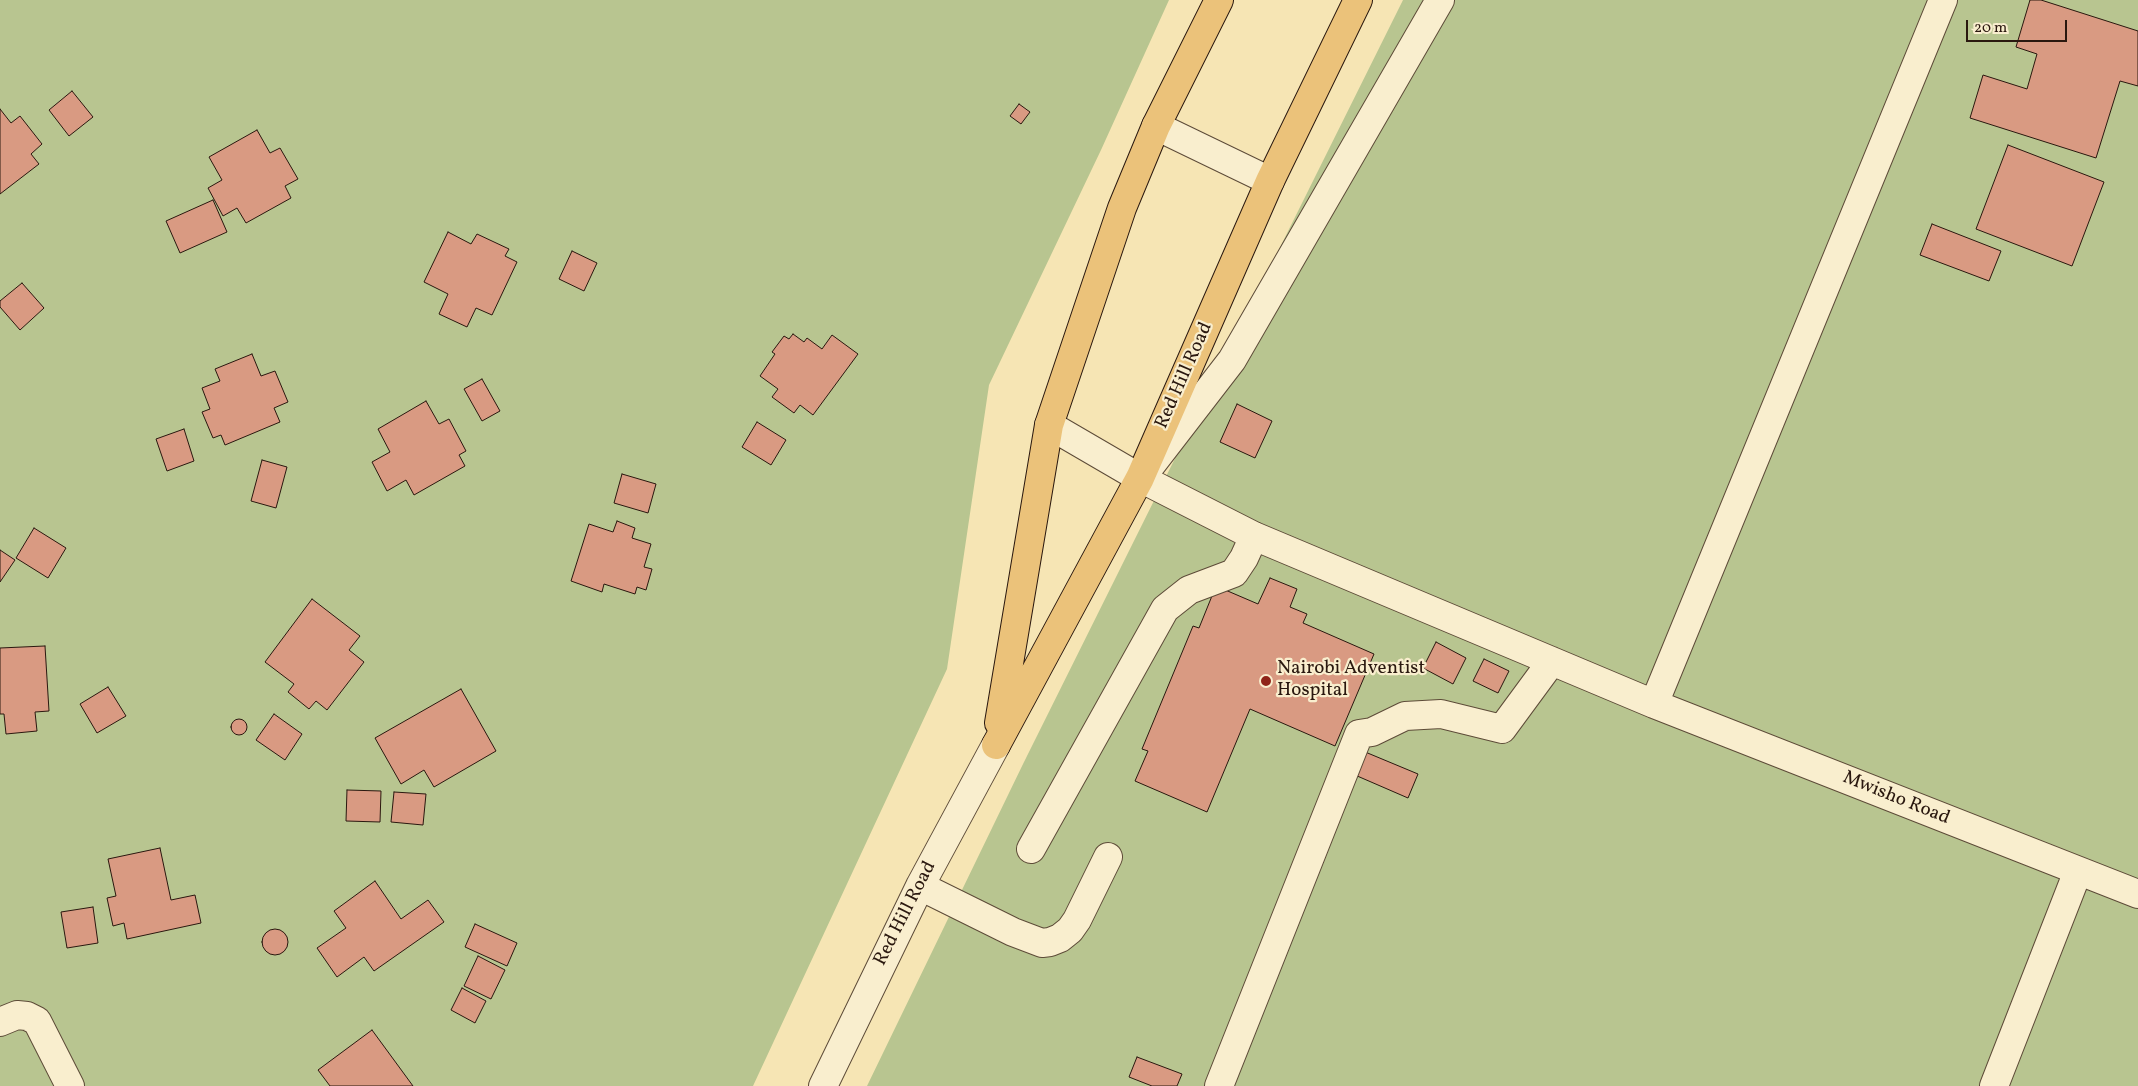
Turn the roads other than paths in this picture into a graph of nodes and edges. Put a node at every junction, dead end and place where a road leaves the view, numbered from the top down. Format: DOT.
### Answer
graph roads {
  1 [pos="1219,0"];
  2 [pos="1358,0"];
  3 [pos="1440,0"];
  4 [pos="1943,0"];
  5 [pos="1156,126"];
  6 [pos="1270,181"];
  7 [pos="1049,425"];
  8 [pos="1140,478"];
  9 [pos="1254,536"];
  10 [pos="1552,661"];
  11 [pos="1654,704"];
  12 [pos="996,744"];
  13 [pos="1030,848"];
  14 [pos="1108,857"];
  15 [pos="2078,871"];
  16 [pos="920,886"];
  17 [pos="2138,894"];
  18 [pos="0,1022"];
  19 [pos="70,1086"];
  20 [pos="823,1086"];
  21 [pos="1219,1086"];
  22 [pos="1994,1086"];
  1 -- 5 [label="main road, Red Hill Road"];
  2 -- 6 [label="main road, Red Hill Road"];
  3 -- 8 [label="street"];
  4 -- 11 [label="street"];
  5 -- 6 [label="street"];
  5 -- 7 [label="main road, Red Hill Road"];
  6 -- 8 [label="main road, Red Hill Road"];
  7 -- 8 [label="street, Mwisho Road"];
  7 -- 12 [label="main road, Red Hill Road"];
  8 -- 9 [label="street, Mwisho Road"];
  8 -- 12 [label="main road, Red Hill Road"];
  9 -- 10 [label="street, Mwisho Road"];
  9 -- 13 [label="street"];
  10 -- 11 [label="street, Mwisho Road"];
  10 -- 21 [label="street"];
  11 -- 15 [label="street, Mwisho Road"];
  12 -- 16 [label="street, Red Hill Road"];
  14 -- 16 [label="street"];
  15 -- 17 [label="street, Mwisho Road"];
  15 -- 22 [label="street"];
  16 -- 20 [label="street, Red Hill Road"];
  18 -- 19 [label="street"];
}
